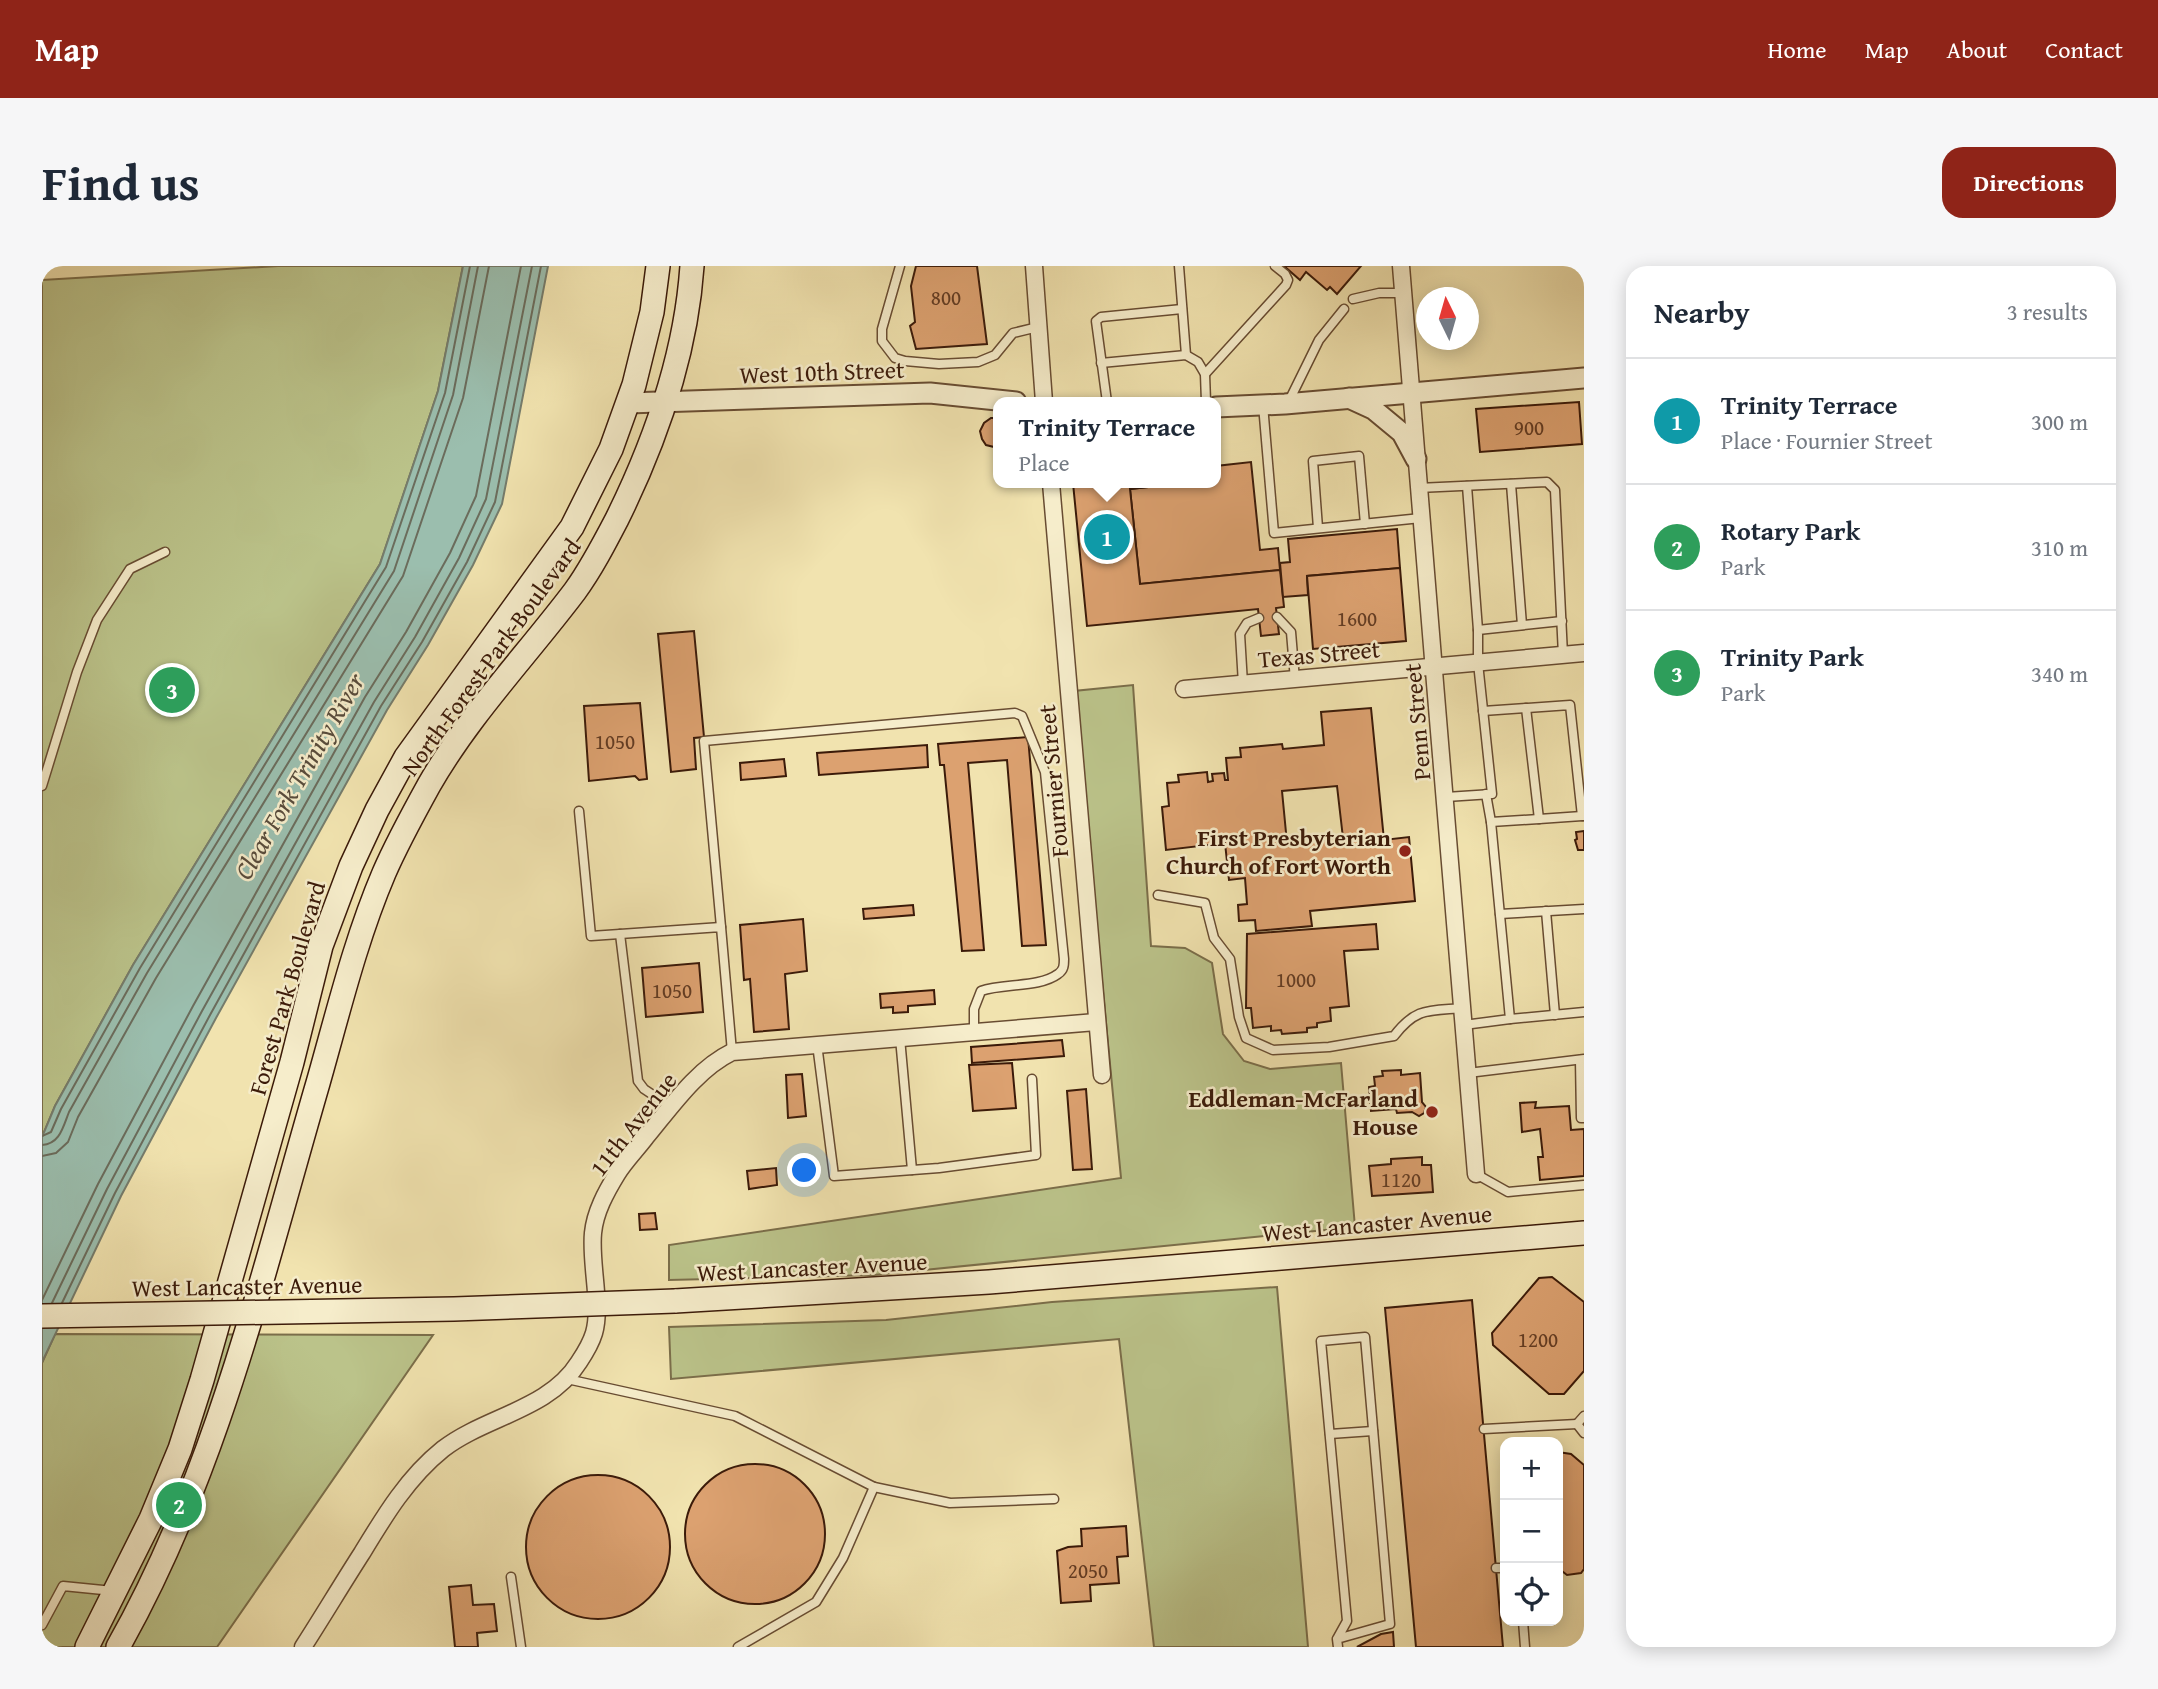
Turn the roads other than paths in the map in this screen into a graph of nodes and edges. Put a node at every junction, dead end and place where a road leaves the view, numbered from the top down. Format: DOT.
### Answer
graph roads {
  1 [pos="658,266"];
  2 [pos="692,266"];
  3 [pos="900,266"];
  4 [pos="1034,266"];
  5 [pos="1179,266"];
  6 [pos="1275,266"];
  7 [pos="1401,266"];
  8 [pos="1403,293"];
  9 [pos="1353,299"];
  10 [pos="1182,309"];
  11 [pos="1344,309"];
  12 [pos="1039,327"];
  13 [pos="1186,355"];
  14 [pos="1101,363"];
  15 [pos="1205,374"];
  16 [pos="1584,378"];
  17 [pos="1410,393"];
  18 [pos="1044,397"];
  19 [pos="1106,397"];
  20 [pos="1206,397"];
  21 [pos="1348,398"];
  22 [pos="993,400"];
  23 [pos="664,402"];
  24 [pos="628,403"];
  25 [pos="1288,404"];
  26 [pos="1263,405"];
  27 [pos="1221,407"];
  28 [pos="1416,459"];
  29 [pos="1511,484"];
  30 [pos="1466,486"];
  31 [pos="1051,488"];
  32 [pos="1418,488"];
  33 [pos="1421,518"];
  34 [pos="1365,524"];
  35 [pos="1318,528"];
  36 [pos="165,552"];
  37 [pos="1277,617"];
  38 [pos="1259,618"];
  39 [pos="1562,621"];
  40 [pos="1522,625"];
  41 [pos="1478,630"];
  42 [pos="1584,653"];
  43 [pos="1563,655"];
  44 [pos="1478,663"];
  45 [pos="1435,667"];
  46 [pos="1295,680"];
  47 [pos="1243,684"];
  48 [pos="1184,689"];
  49 [pos="1527,708"];
  50 [pos="1483,711"];
  51 [pos="42,786"];
  52 [pos="1486,794"];
  53 [pos="1446,797"];
  54 [pos="579,811"];
  55 [pos="1583,816"];
  56 [pos="1539,819"];
  57 [pos="1491,822"];
  58 [pos="1158,895"];
  59 [pos="1584,909"];
  60 [pos="1546,911"];
  61 [pos="1500,914"];
  62 [pos="721,927"];
  63 [pos="620,934"];
  64 [pos="1584,1012"];
  65 [pos="1555,1015"];
  66 [pos="1463,1017"];
  67 [pos="1510,1019"];
  68 [pos="1096,1022"];
  69 [pos="974,1032"];
  70 [pos="900,1038"];
  71 [pos="817,1044"];
  72 [pos="732,1052"];
  73 [pos="1582,1060"];
  74 [pos="1468,1073"];
  75 [pos="1102,1075"];
  76 [pos="1032,1079"];
  77 [pos="671,1107"];
  78 [pos="1584,1118"];
  79 [pos="912,1170"];
  80 [pos="1476,1174"];
  81 [pos="1584,1185"];
  82 [pos="1584,1233"];
  83 [pos="42,1316"];
  84 [pos="567,1379"];
  85 [pos="1584,1416"];
  86 [pos="1577,1424"];
  87 [pos="1484,1429"];
  88 [pos="1373,1431"];
  89 [pos="1584,1433"];
  90 [pos="1330,1434"];
  91 [pos="874,1487"];
  92 [pos="1054,1499"];
  93 [pos="511,1577"];
  94 [pos="116,1591"];
  95 [pos="42,1625"];
  96 [pos="1523,1626"];
  97 [pos="1337,1643"];
  98 [pos="87,1647"];
  99 [pos="118,1647"];
  100 [pos="303,1647"];
  101 [pos="521,1647"];
  102 [pos="738,1647"];
  103 [pos="1525,1647"];
  1 -- 24 [label="main road, Forest Park Boulevard"];
  2 -- 23 [label="main road, North Forest Park Boulevard"];
  3 -- 12 [label="lane"];
  4 -- 12 [label="street"];
  5 -- 10 [label="lane"];
  6 -- 15 [label="lane"];
  7 -- 8 [label="street, Penn Street"];
  8 -- 9 [label="lane"];
  8 -- 17 [label="street, Penn Street"];
  10 -- 13 [label="lane"];
  10 -- 14 [label="lane"];
  11 -- 25 [label="lane"];
  12 -- 18 [label="street"];
  13 -- 14 [label="lane"];
  13 -- 15 [label="lane"];
  14 -- 19 [label="lane"];
  15 -- 20 [label="lane"];
  16 -- 17 [label="street"];
  17 -- 21 [label="street"];
  17 -- 28 [label="street, Penn Street"];
  21 -- 25 [label="street"];
  21 -- 28 [label="street"];
  22 -- 23 [label="street, West 10th Street"];
  23 -- 24 [label="street, West 10th Street"];
  23 -- 99 [label="main road, North Forest Park Boulevard"];
  24 -- 94 [label="main road, Forest Park Boulevard"];
  25 -- 26 [label="street"];
  26 -- 27 [label="street"];
  26 -- 35 [label="lane"];
  28 -- 32 [label="street, Penn Street"];
  29 -- 30 [label="lane"];
  29 -- 39 [label="lane"];
  29 -- 40 [label="lane"];
  30 -- 32 [label="lane"];
  30 -- 41 [label="lane"];
  31 -- 68 [label="street, Fournier Street"];
  32 -- 33 [label="street, Penn Street"];
  33 -- 34 [label="lane"];
  33 -- 45 [label="street, Penn Street"];
  34 -- 35 [label="lane"];
  34 -- 35 [label="lane"];
  36 -- 51 [label="lane"];
  37 -- 46 [label="lane"];
  38 -- 47 [label="lane"];
  39 -- 40 [label="lane"];
  39 -- 43 [label="lane"];
  40 -- 41 [label="lane"];
  41 -- 44 [label="lane"];
  42 -- 43 [label="street, Texas Street"];
  43 -- 44 [label="street, Texas Street"];
  44 -- 45 [label="street, Texas Street"];
  44 -- 50 [label="lane"];
  45 -- 46 [label="street, Texas Street"];
  45 -- 53 [label="street, Penn Street"];
  46 -- 47 [label="street, Texas Street"];
  47 -- 48 [label="street, Texas Street"];
  49 -- 50 [label="lane"];
  49 -- 55 [label="lane"];
  49 -- 56 [label="lane"];
  50 -- 52 [label="lane"];
  52 -- 53 [label="lane"];
  52 -- 57 [label="lane"];
  53 -- 66 [label="street, Penn Street"];
  54 -- 63 [label="lane"];
  55 -- 56 [label="lane"];
  56 -- 57 [label="lane"];
  57 -- 61 [label="lane"];
  58 -- 66 [label="lane"];
  59 -- 60 [label="lane"];
  60 -- 61 [label="lane"];
  60 -- 65 [label="lane"];
  61 -- 67 [label="lane"];
  62 -- 63 [label="lane"];
  62 -- 69 [label="lane"];
  62 -- 72 [label="lane"];
  63 -- 77 [label="lane"];
  64 -- 65 [label="lane"];
  65 -- 67 [label="lane"];
  66 -- 67 [label="lane"];
  66 -- 74 [label="street, Penn Street"];
  68 -- 69 [label="street, 11th Avenue"];
  68 -- 75 [label="street, Fournier Street"];
  69 -- 70 [label="street, 11th Avenue"];
  70 -- 71 [label="street, 11th Avenue"];
  70 -- 79 [label="lane"];
  71 -- 72 [label="street, 11th Avenue"];
  71 -- 79 [label="lane"];
  72 -- 77 [label="street, 11th Avenue"];
  73 -- 74 [label="lane"];
  73 -- 78 [label="lane"];
  74 -- 80 [label="street, Penn Street"];
  76 -- 79 [label="lane"];
  77 -- 84 [label="street, 11th Avenue"];
  80 -- 81 [label="lane"];
  82 -- 83 [label="main road, West Lancaster Avenue, bridge"];
  84 -- 91 [label="lane"];
  84 -- 100 [label="street, 11th Avenue"];
  85 -- 86 [label="lane"];
  86 -- 87 [label="lane"];
  86 -- 89 [label="lane"];
  88 -- 90 [label="lane"];
  88 -- 90 [label="lane"];
  88 -- 97 [label="lane"];
  90 -- 97 [label="lane"];
  91 -- 92 [label="lane"];
  91 -- 102 [label="lane"];
  93 -- 101 [label="lane"];
  94 -- 95 [label="lane"];
  94 -- 98 [label="main road, Forest Park Boulevard"];
  96 -- 103 [label="lane"];
}
